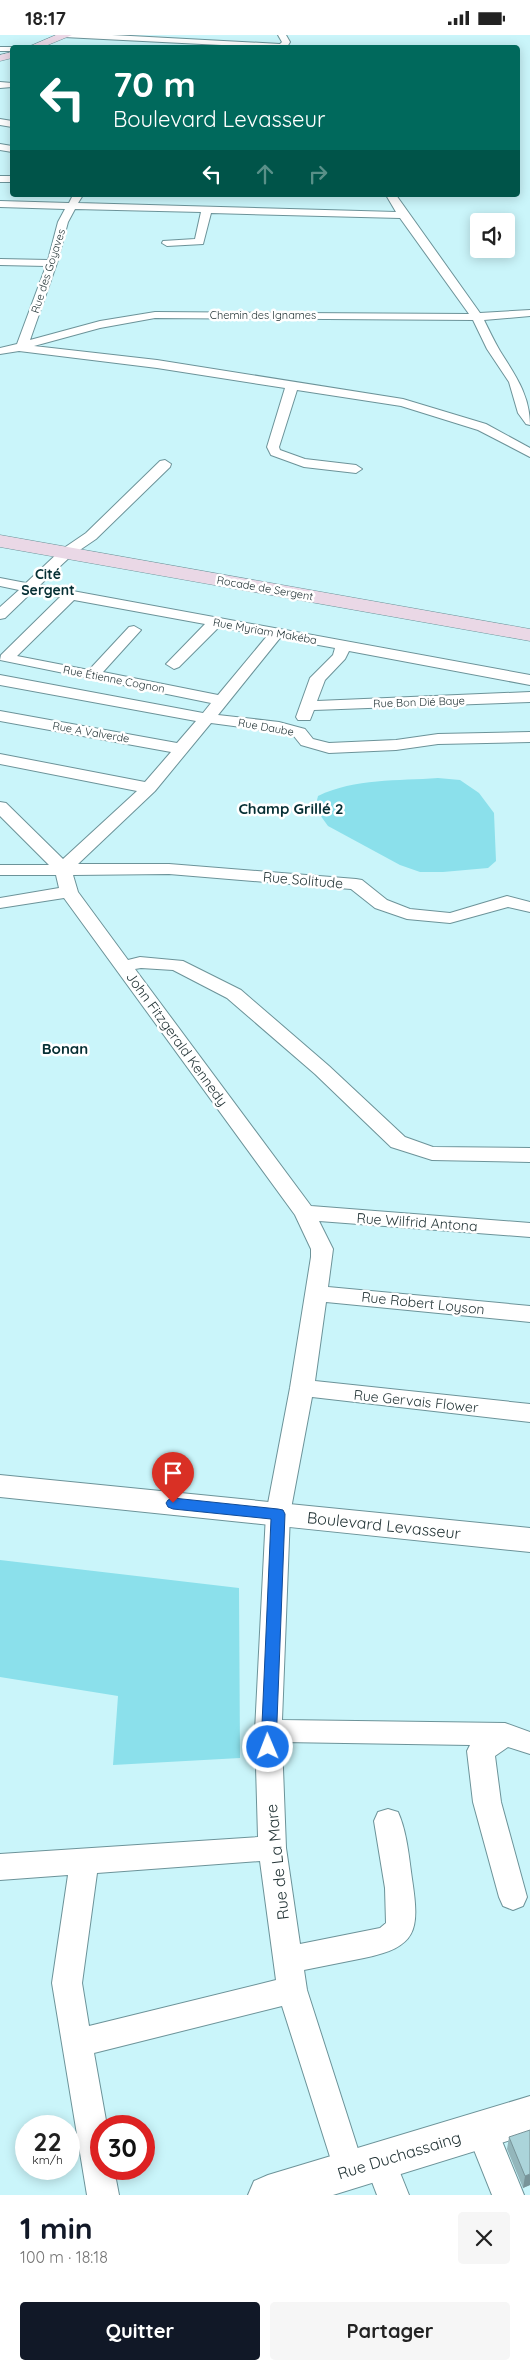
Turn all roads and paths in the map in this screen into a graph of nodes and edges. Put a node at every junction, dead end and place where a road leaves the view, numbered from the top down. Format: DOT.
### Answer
graph roads {
  1 [pos="65,35"];
  2 [pos="39,45"];
  3 [pos="260,45"];
  4 [pos="77,197"];
  5 [pos="141,197"];
  6 [pos="392,197"];
  7 [pos="0,204"];
  8 [pos="73,206"];
  9 [pos="138,206"];
  10 [pos="207,209"];
  11 [pos="403,215"];
  12 [pos="167,243"];
  13 [pos="0,262"];
  14 [pos="52,263"];
  15 [pos="530,313"];
  16 [pos="477,317"];
  17 [pos="21,348"];
  18 [pos="0,351"];
  19 [pos="292,386"];
  20 [pos="530,421"];
  21 [pos="530,453"];
  22 [pos="165,464"];
  23 [pos="356,469"];
  24 [pos="0,541"];
  25 [pos="66,553"];
  26 [pos="0,582"];
  27 [pos="30,587"];
  28 [pos="71,595"];
  29 [pos="0,615"];
  30 [pos="216,622"];
  31 [pos="134,630"];
  32 [pos="277,633"];
  33 [pos="530,635"];
  34 [pos="343,646"];
  35 [pos="3,657"];
  36 [pos="174,664"];
  37 [pos="92,675"];
  38 [pos="0,680"];
  39 [pos="530,680"];
  40 [pos="530,697"];
  41 [pos="221,701"];
  42 [pos="307,706"];
  43 [pos="0,716"];
  44 [pos="207,718"];
  45 [pos="299,732"];
  46 [pos="530,737"];
  47 [pos="182,749"];
  48 [pos="0,759"];
  49 [pos="149,788"];
  50 [pos="1,806"];
  51 [pos="63,869"];
  52 [pos="0,870"];
  53 [pos="69,891"];
  54 [pos="528,902"];
  55 [pos="0,903"];
  56 [pos="123,967"];
  57 [pos="530,1155"];
  58 [pos="305,1213"];
  59 [pos="530,1230"];
  60 [pos="316,1293"];
  61 [pos="530,1314"];
  62 [pos="302,1389"];
  63 [pos="530,1413"];
  64 [pos="0,1486"];
  65 [pos="278,1514"];
  66 [pos="530,1540"];
  67 [pos="268,1731"];
  68 [pos="518,1739"];
  69 [pos="388,1821"];
  70 [pos="272,1848"];
  71 [pos="84,1861"];
  72 [pos="0,1867"];
  73 [pos="513,1897"];
  74 [pos="288,1960"];
  75 [pos="292,1990"];
  76 [pos="77,2043"];
  77 [pos="530,2115"];
  78 [pos="482,2130"];
  79 [pos="374,2176"];
  80 [pos="103,2195"];
  81 [pos="268,2195"];
  82 [pos="508,2195"];
  1 -- 2 [label="main road"];
  1 -- 3 [label="street"];
  4 -- 8 [label="street, Rue des Goyaves"];
  5 -- 9 [label="street"];
  6 -- 11 [label="street"];
  7 -- 8 [label="street"];
  8 -- 9 [label="street"];
  8 -- 14 [label="street, Rue des Goyaves"];
  9 -- 10 [label="street"];
  10 -- 11 [label="street"];
  10 -- 12 [label="street"];
  11 -- 16 [label="street"];
  13 -- 14 [label="street"];
  14 -- 17 [label="street, Rue des Goyaves"];
  15 -- 16 [label="street, Chemin des Ignames"];
  16 -- 17 [label="street, Chemin des Ignames"];
  16 -- 20 [label="street"];
  17 -- 18 [label="street, Chemin des Ignames"];
  17 -- 19 [label="street"];
  19 -- 21 [label="street"];
  19 -- 23 [label="street"];
  22 -- 25 [label="street"];
  24 -- 25 [label="main road, Rocade de Sergent"];
  25 -- 27 [label="street"];
  25 -- 33 [label="main road, Rocade de Sergent"];
  26 -- 27 [label="street, Rue Myriam Makéba"];
  27 -- 28 [label="street, Rue Myriam Makéba"];
  27 -- 29 [label="street"];
  28 -- 30 [label="street, Rue Myriam Makéba"];
  28 -- 35 [label="street, Rue Étienne Cognon"];
  30 -- 32 [label="street, Rue Myriam Makéba"];
  30 -- 36 [label="street"];
  31 -- 37 [label="street"];
  32 -- 34 [label="street, Rue Myriam Makéba"];
  32 -- 41 [label="street"];
  34 -- 39 [label="street, Rue Myriam Makéba"];
  34 -- 42 [label="street"];
  35 -- 37 [label="street, Rue Étienne Cognon"];
  37 -- 41 [label="street, Rue Étienne Cognon"];
  38 -- 44 [label="street, Rue Daube"];
  40 -- 42 [label="street, Rue Bon Dié Baye"];
  41 -- 44 [label="street"];
  42 -- 45 [label="street"];
  43 -- 47 [label="street, Rue A Valverde"];
  44 -- 45 [label="street, Rue Daube"];
  44 -- 47 [label="street"];
  45 -- 46 [label="street, Rue Daube"];
  47 -- 49 [label="street"];
  48 -- 49 [label="street"];
  49 -- 51 [label="street"];
  50 -- 51 [label="street"];
  51 -- 52 [label="street, Rue Solitude"];
  51 -- 53 [label="street, John Fitzgerald Kennedy"];
  51 -- 54 [label="street, Rue Solitude"];
  53 -- 55 [label="street"];
  53 -- 56 [label="street, John Fitzgerald Kennedy"];
  56 -- 57 [label="street"];
  56 -- 58 [label="street, John Fitzgerald Kennedy"];
  58 -- 59 [label="street, Rue Wilfrid Antona"];
  58 -- 60 [label="street, John Fitzgerald Kennedy"];
  60 -- 61 [label="street, Rue Robert Loyson"];
  60 -- 62 [label="street, John Fitzgerald Kennedy"];
  62 -- 63 [label="street, Rue Gervais Flower"];
  62 -- 65 [label="street, John Fitzgerald Kennedy"];
  64 -- 65 [label="street, Boulevard Levasseur"];
  65 -- 66 [label="street, Boulevard Levasseur"];
  65 -- 67 [label="street, Rue de La Mare"];
  67 -- 68 [label="street"];
  67 -- 70 [label="street, Rue de La Mare"];
  68 -- 73 [label="street"];
  69 -- 74 [label="street"];
  70 -- 71 [label="street"];
  70 -- 74 [label="street, Rue de La Mare"];
  71 -- 72 [label="street"];
  71 -- 76 [label="street"];
  74 -- 75 [label="street, Rue de La Mare"];
  75 -- 76 [label="street"];
  75 -- 79 [label="street, Rue de La Mare"];
  76 -- 80 [label="street"];
  77 -- 78 [label="street, Rue Duchassaing"];
  78 -- 79 [label="street, Rue Duchassaing"];
  78 -- 82 [label="street"];
  79 -- 81 [label="street, Rue Duchassaing"];
}
